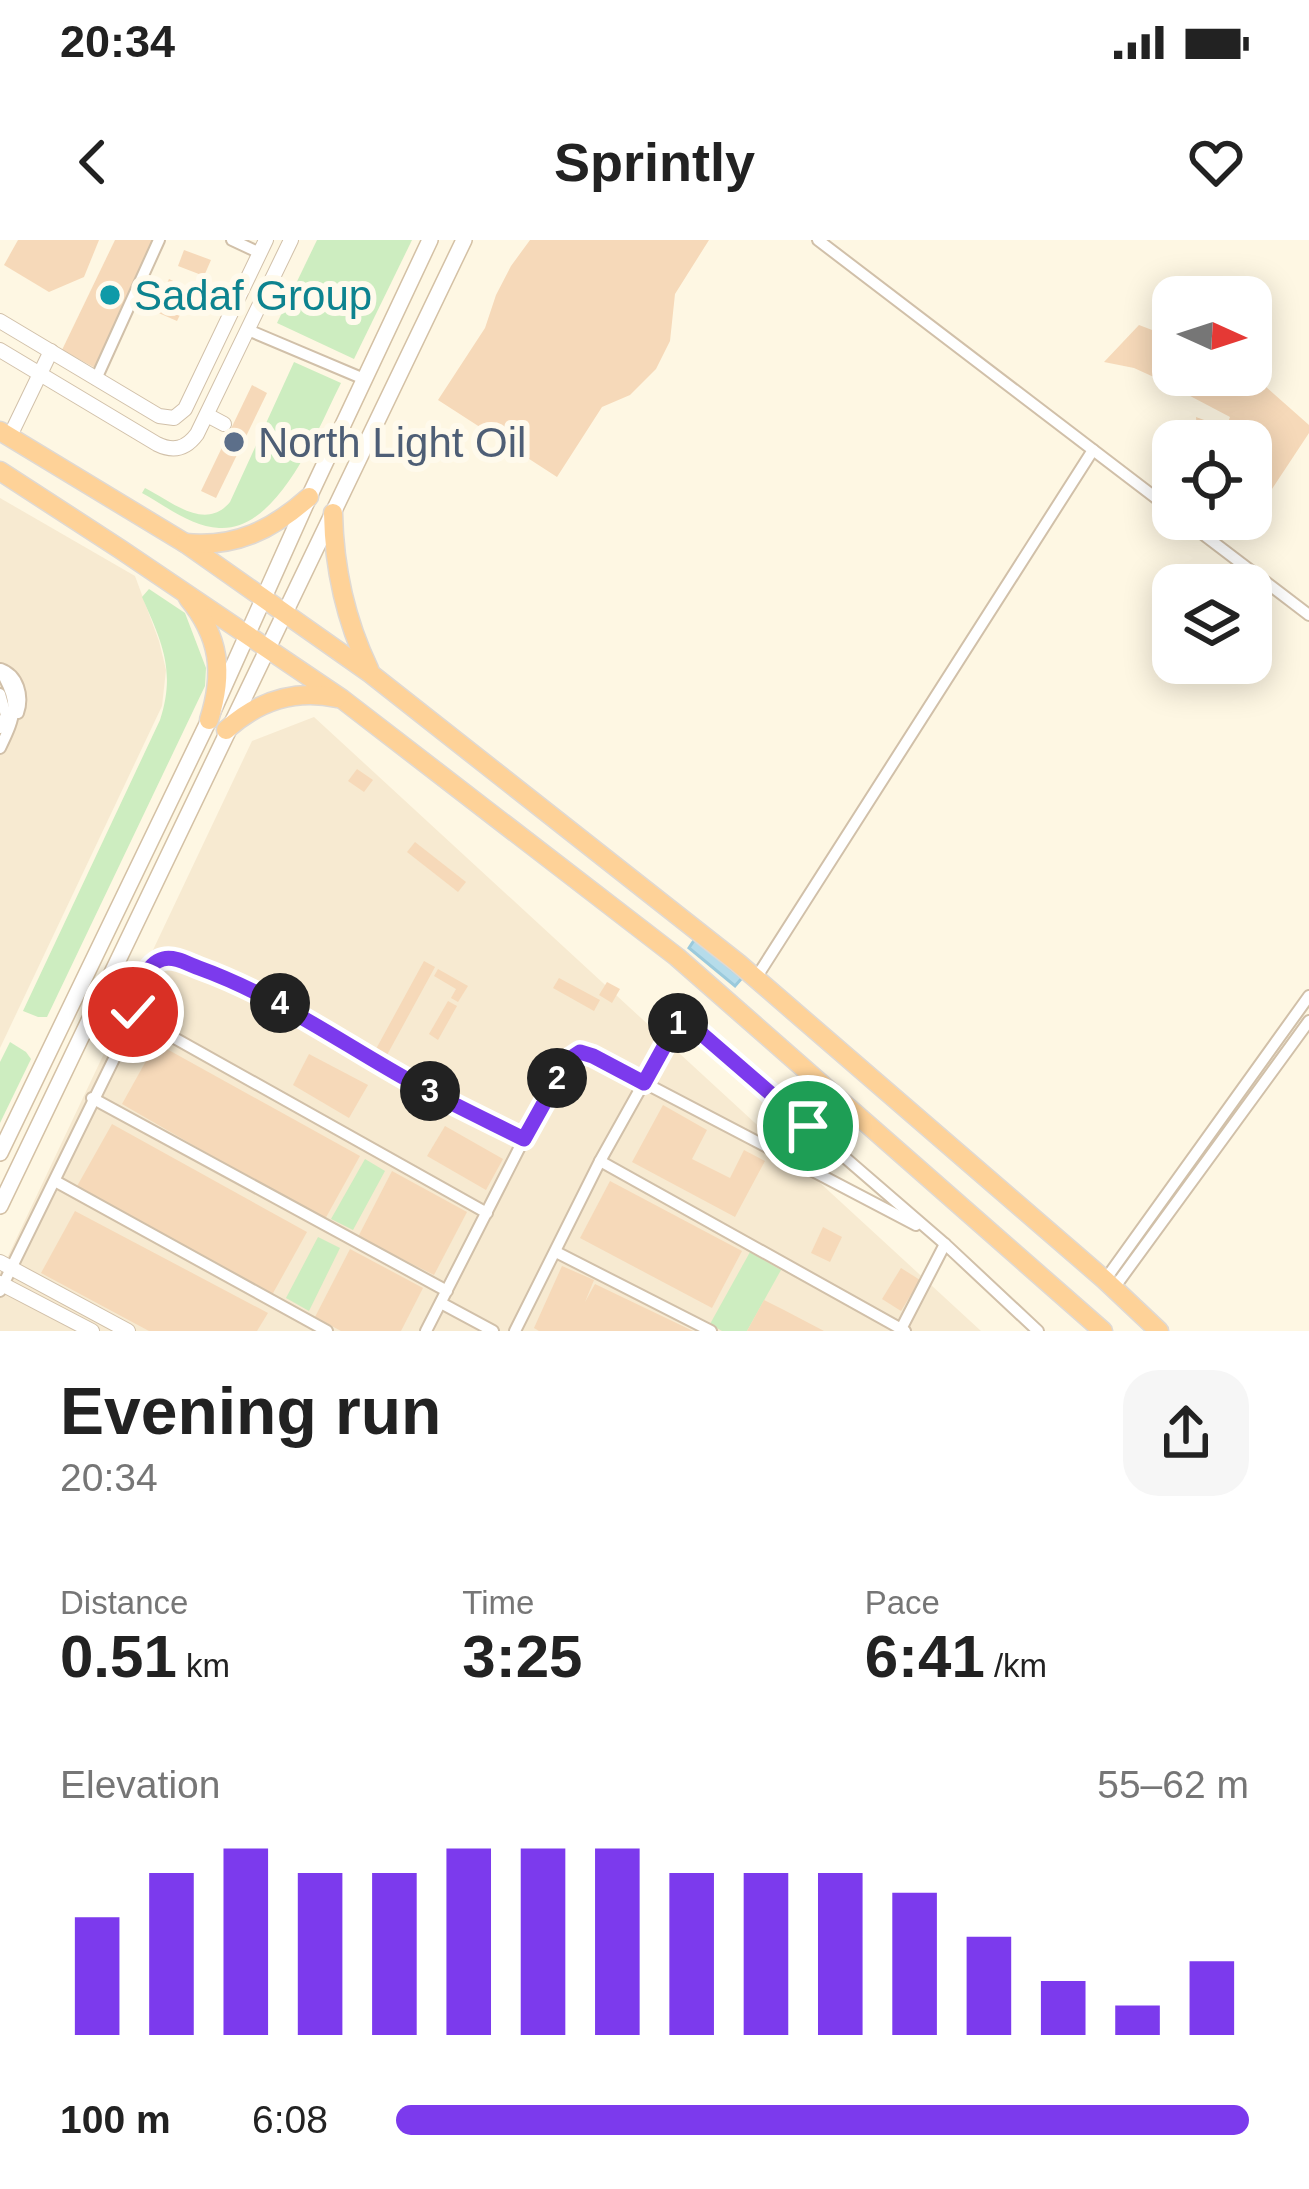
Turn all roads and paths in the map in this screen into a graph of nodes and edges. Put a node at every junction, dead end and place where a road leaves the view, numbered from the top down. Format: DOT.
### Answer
graph roads {
  1 [pos="159,240"];
  2 [pos="232,240"];
  3 [pos="291,240"];
  4 [pos="430,240"];
  5 [pos="464,240"];
  6 [pos="818,240"];
  7 [pos="263,246"];
  8 [pos="247,280"];
  9 [pos="268,289"];
  10 [pos="0,321"];
  11 [pos="248,331"];
  12 [pos="0,350"];
  13 [pos="51,352"];
  14 [pos="40,373"];
  15 [pos="227,374"];
  16 [pos="96,379"];
  17 [pos="364,379"];
  18 [pos="243,383"];
  19 [pos="207,416"];
  20 [pos="174,418"];
  21 [pos="224,424"];
  22 [pos="5,433"];
  23 [pos="176,449"];
  24 [pos="1093,450"];
  25 [pos="0,471"];
  26 [pos="22,484"];
  27 [pos="0,485"];
  28 [pos="1152,495"];
  29 [pos="309,497"];
  30 [pos="333,513"];
  31 [pos="1211,540"];
  32 [pos="185,543"];
  33 [pos="176,586"];
  34 [pos="263,598"];
  35 [pos="283,613"];
  36 [pos="1309,615"];
  37 [pos="247,634"];
  38 [pos="267,647"];
  39 [pos="0,669"];
  40 [pos="371,674"];
  41 [pos="0,694"];
  42 [pos="342,699"];
  43 [pos="218,725"];
  44 [pos="0,728"];
  45 [pos="0,748"];
  46 [pos="756,978"];
  47 [pos="1309,996"];
  48 [pos="135,1016"];
  49 [pos="1309,1021"];
  50 [pos="644,1083"];
  51 [pos="92,1098"];
  52 [pos="524,1139"];
  53 [pos="0,1153"];
  54 [pos="600,1161"];
  55 [pos="55,1181"];
  56 [pos="0,1206"];
  57 [pos="487,1213"];
  58 [pos="934,1234"];
  59 [pos="945,1244"];
  60 [pos="556,1252"];
  61 [pos="5,1264"];
  62 [pos="1109,1284"];
  63 [pos="1,1286"];
  64 [pos="444,1297"];
  65 [pos="902,1330"];
  66 [pos="92,1331"];
  67 [pos="128,1331"];
  68 [pos="327,1331"];
  69 [pos="426,1331"];
  70 [pos="493,1331"];
  71 [pos="516,1331"];
  72 [pos="711,1331"];
  73 [pos="1037,1331"];
  74 [pos="1103,1331"];
  75 [pos="1159,1331"];
  1 -- 16 [label="street"];
  2 -- 7 [label="street"];
  3 -- 9 [label="street"];
  4 -- 17 [label="main road"];
  5 -- 30 [label="main road"];
  6 -- 24 [label="street"];
  7 -- 8 [label="street"];
  8 -- 9 [label="street"];
  8 -- 20 [label="street"];
  9 -- 11 [label="street"];
  10 -- 13 [label="street"];
  11 -- 15 [label="street"];
  11 -- 17 [label="street"];
  12 -- 14 [label="street"];
  13 -- 14 [label="street"];
  13 -- 16 [label="street"];
  14 -- 22 [label="street"];
  14 -- 23 [label="street"];
  15 -- 18 [label="street"];
  15 -- 19 [label="street"];
  16 -- 20 [label="street"];
  17 -- 29 [label="main road"];
  19 -- 21 [label="street"];
  19 -- 23 [label="street"];
  20 -- 23 [label="street"];
  22 -- 32 [label="highway"];
  24 -- 28 [label="street"];
  24 -- 46 [label="street"];
  25 -- 26 [label="highway"];
  26 -- 27 [label="street"];
  26 -- 33 [label="highway"];
  29 -- 32 [label="highway"];
  29 -- 34 [label="main road"];
  30 -- 35 [label="main road"];
  30 -- 40 [label="highway"];
  31 -- 36 [label="street"];
  32 -- 34 [label="highway"];
  33 -- 37 [label="highway"];
  33 -- 43 [label="highway"];
  34 -- 35 [label="highway"];
  34 -- 37 [label="main road"];
  35 -- 38 [label="main road"];
  35 -- 40 [label="highway"];
  37 -- 38 [label="highway"];
  37 -- 43 [label="main road"];
  38 -- 42 [label="highway"];
  38 -- 43 [label="main road"];
  39 -- 45 [label="street"];
  40 -- 46 [label="highway"];
  41 -- 44 [label="street"];
  42 -- 43 [label="highway"];
  42 -- 74 [label="highway"];
  43 -- 53 [label="main road"];
  43 -- 56 [label="main road"];
  46 -- 62 [label="highway"];
  47 -- 62 [label="street"];
  48 -- 51 [label="street"];
  48 -- 52 [label="street"];
  48 -- 57 [label="street"];
  49 -- 62 [label="street"];
  50 -- 52 [label="street"];
  50 -- 54 [label="street"];
  50 -- 58 [label="street"];
  50 -- 58 [label="street"];
  51 -- 55 [label="street"];
  51 -- 64 [label="street"];
  52 -- 57 [label="street"];
  54 -- 60 [label="street"];
  54 -- 65 [label="street"];
  55 -- 61 [label="street"];
  55 -- 68 [label="street"];
  57 -- 64 [label="street"];
  58 -- 59 [label="street"];
  59 -- 65 [label="street"];
  59 -- 73 [label="street"];
  60 -- 71 [label="street"];
  60 -- 72 [label="street"];
  61 -- 63 [label="street"];
  61 -- 67 [label="street"];
  62 -- 75 [label="highway"];
  63 -- 66 [label="street"];
  64 -- 69 [label="street"];
  64 -- 70 [label="street"];
}
